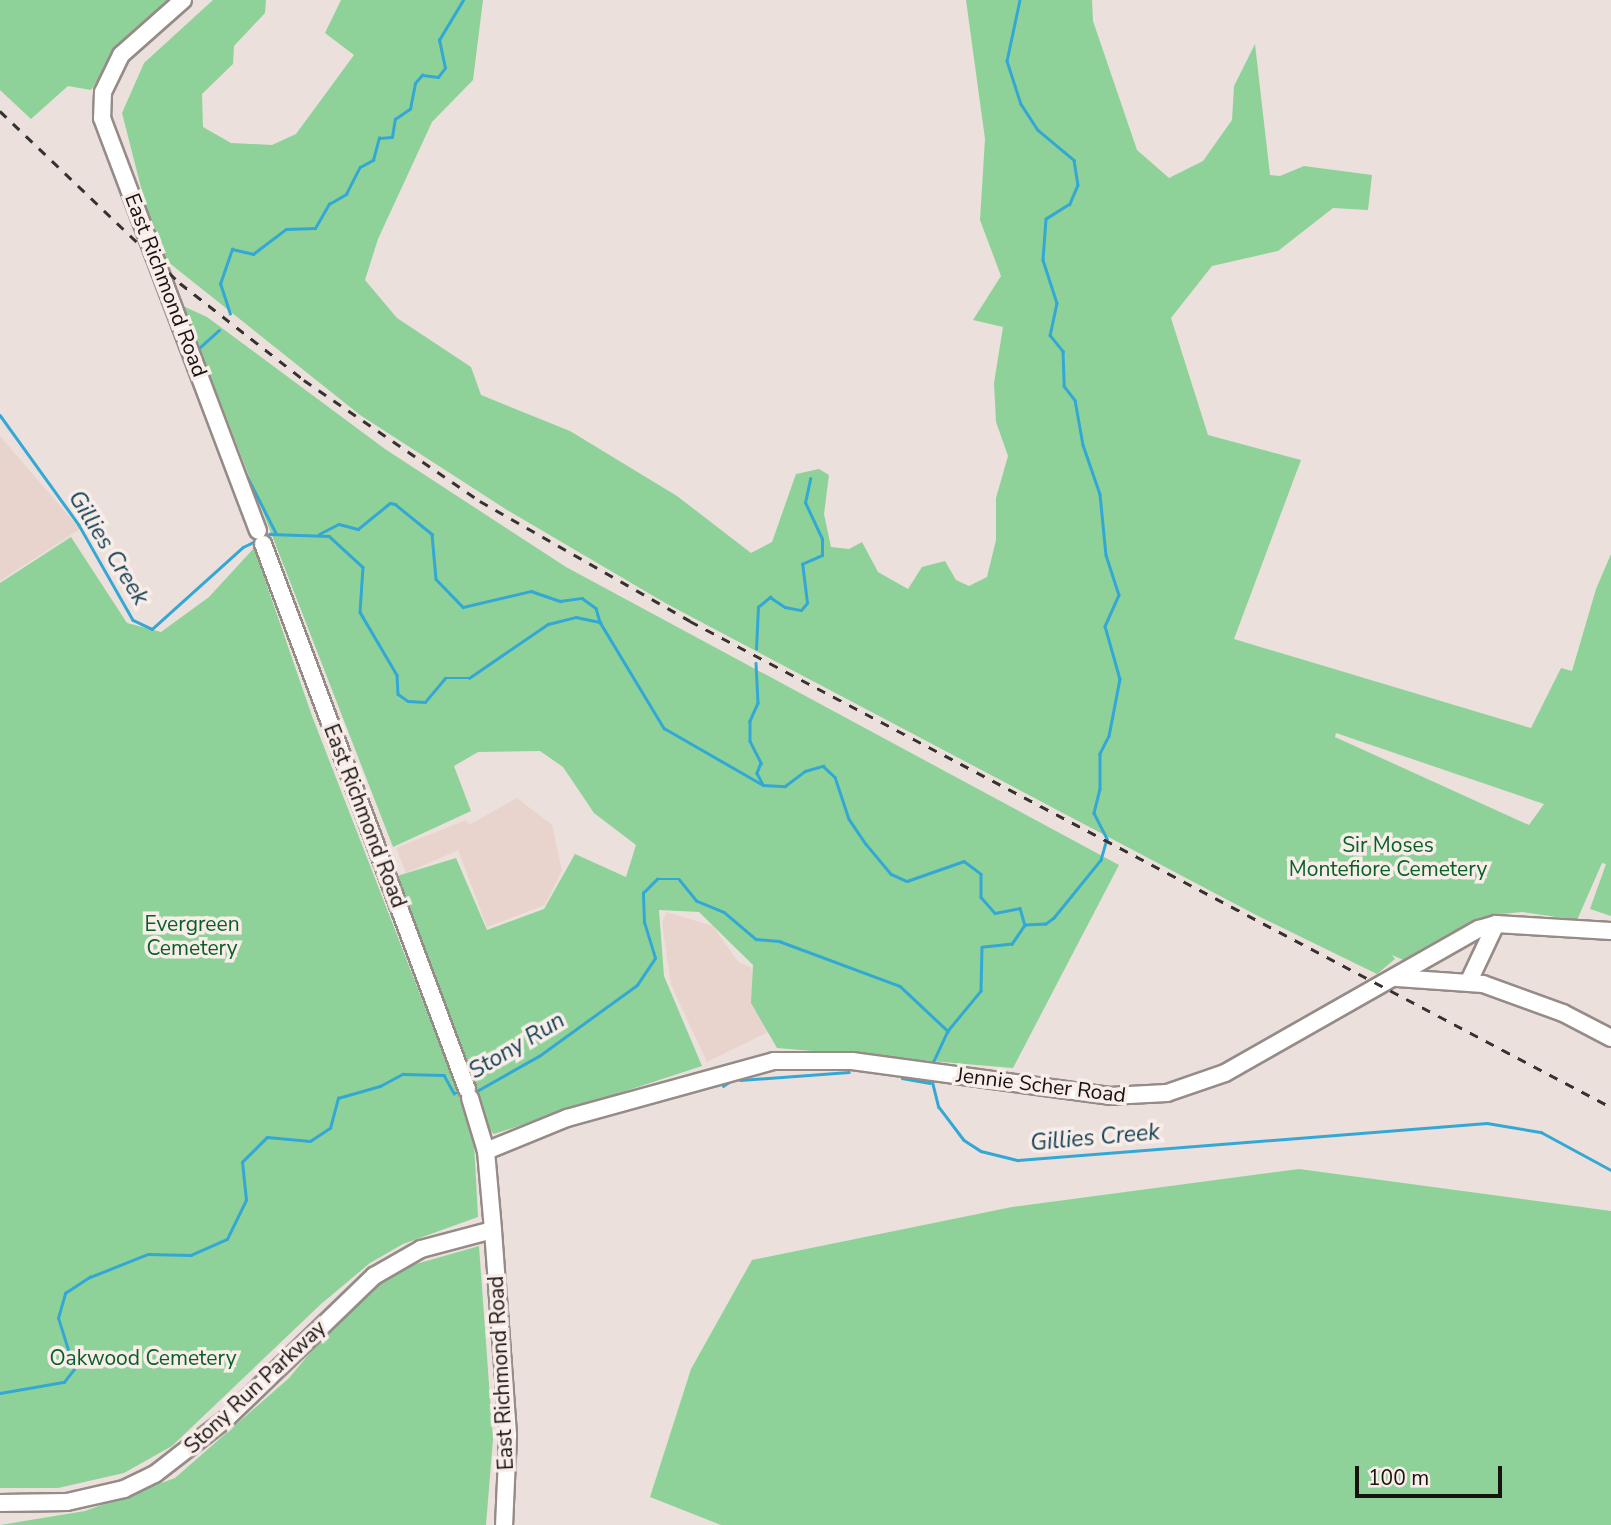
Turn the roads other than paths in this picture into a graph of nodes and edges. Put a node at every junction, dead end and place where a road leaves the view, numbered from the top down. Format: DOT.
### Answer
graph roads {
  1 [pos="183,0"];
  2 [pos="1496,924"];
  3 [pos="1611,931"];
  4 [pos="1395,978"];
  5 [pos="1469,981"];
  6 [pos="1611,1038"];
  7 [pos="486,1151"];
  8 [pos="493,1230"];
  9 [pos="0,1503"];
  10 [pos="504,1525"];
  1 -- 7 [label="street, East Richmond Road"];
  2 -- 3 [label="street, Jennie Scher Road"];
  2 -- 4 [label="street, Jennie Scher Road"];
  2 -- 5 [label="street"];
  4 -- 5 [label="street"];
  4 -- 7 [label="street, Jennie Scher Road"];
  5 -- 6 [label="street"];
  7 -- 8 [label="street, East Richmond Road"];
  8 -- 9 [label="street, Stony Run Parkway"];
  8 -- 10 [label="street, East Richmond Road"];
}
